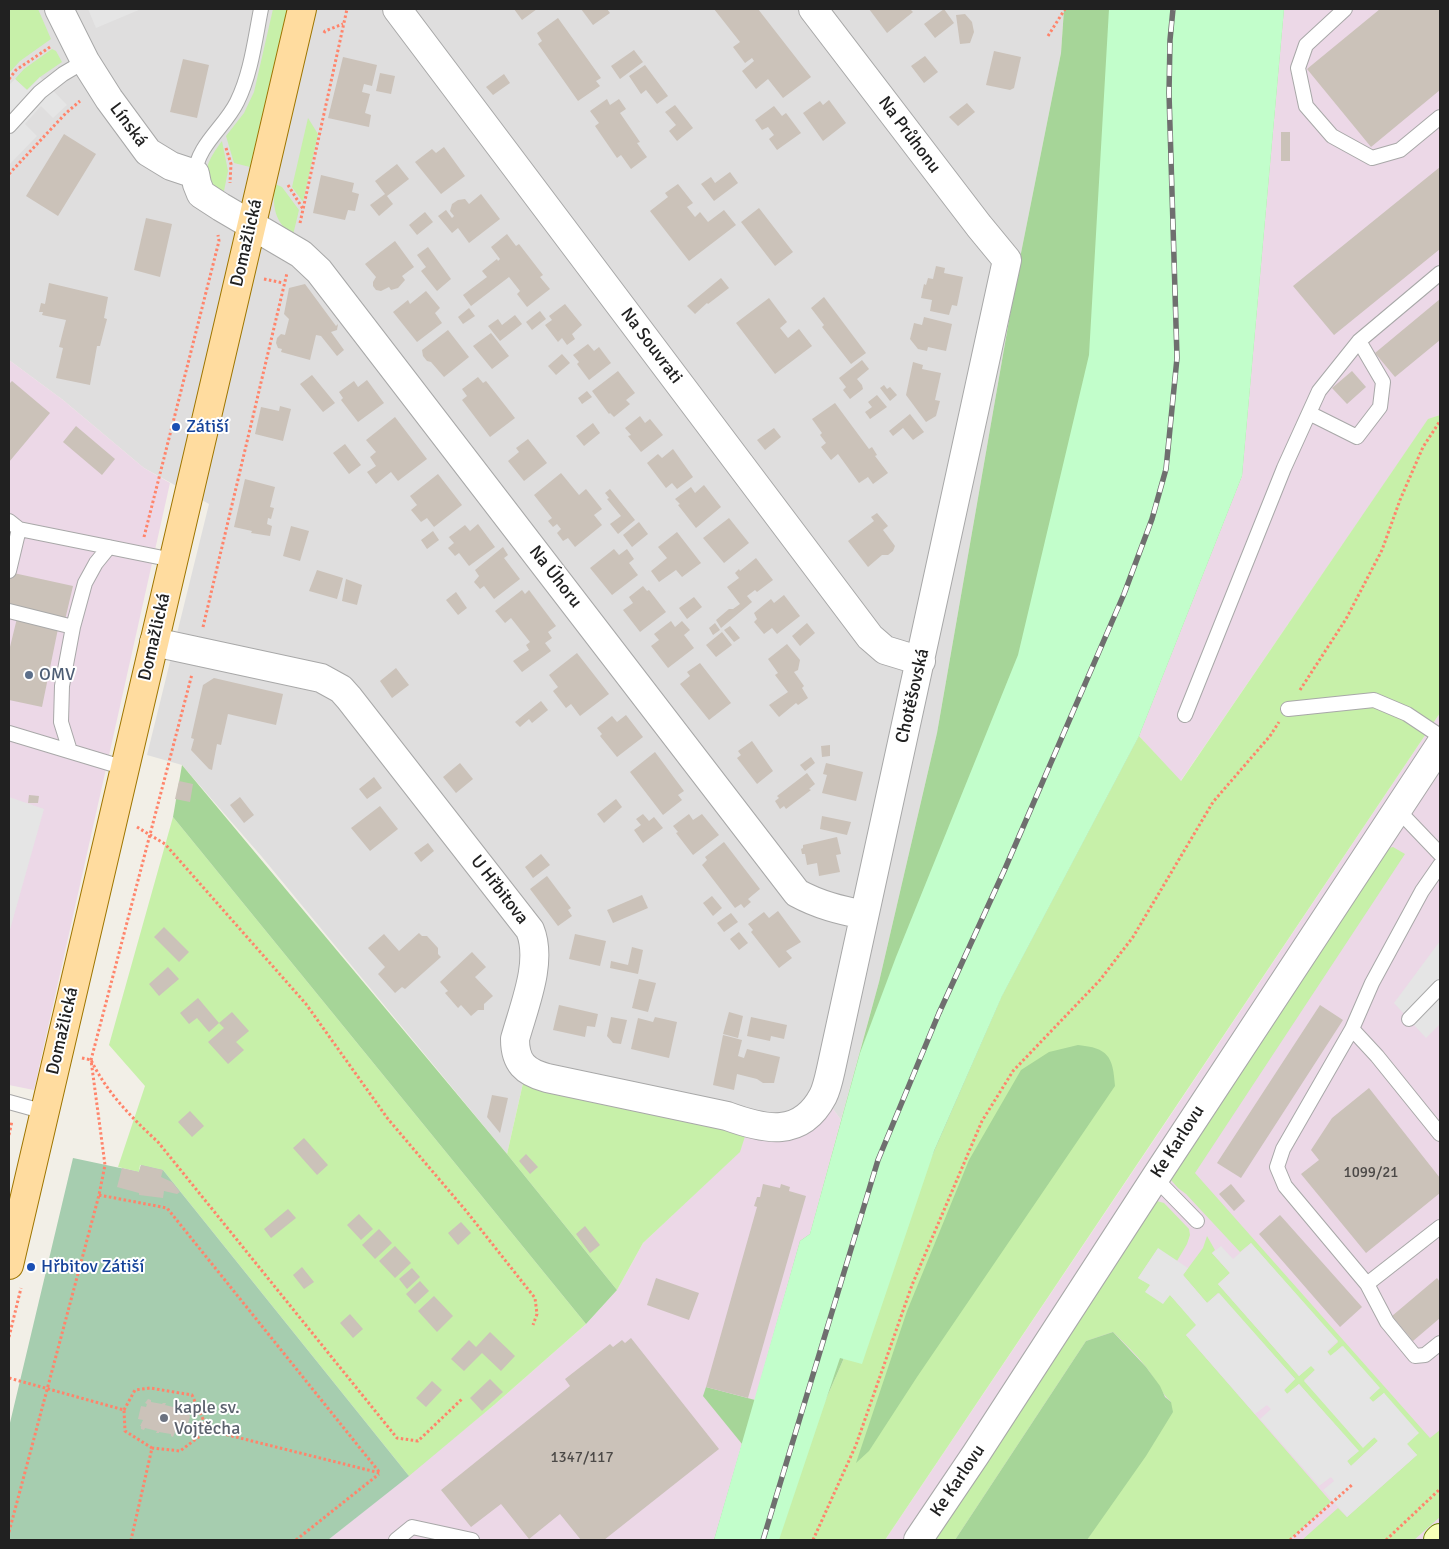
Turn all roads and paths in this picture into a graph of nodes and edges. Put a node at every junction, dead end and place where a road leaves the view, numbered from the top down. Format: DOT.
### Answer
graph roads {
  1 [pos="261,9"];
  2 [pos="302,9"];
  3 [pos="346,9"];
  4 [pos="397,9"];
  5 [pos="813,9"];
  6 [pos="1065,9"];
  7 [pos="1346,9"];
  8 [pos="64,10"];
  9 [pos="1048,36"];
  10 [pos="77,66"];
  11 [pos="9,79"];
  12 [pos="1440,117"];
  13 [pos="9,126"];
  14 [pos="9,174"];
  15 [pos="195,174"];
  16 [pos="252,224"];
  17 [pos="218,232"];
  18 [pos="293,249"];
  19 [pos="1007,260"];
  20 [pos="1440,273"];
  21 [pos="1359,340"];
  22 [pos="1310,412"];
  23 [pos="1440,421"];
  24 [pos="14,525"];
  25 [pos="108,547"];
  26 [pos="139,554"];
  27 [pos="173,560"];
  28 [pos="9,571"];
  29 [pos="9,611"];
  30 [pos="73,627"];
  31 [pos="154,642"];
  32 [pos="198,651"];
  33 [pos="921,661"];
  34 [pos="1288,709"];
  35 [pos="1185,715"];
  36 [pos="9,733"];
  37 [pos="1440,736"];
  38 [pos="1440,745"];
  39 [pos="70,751"];
  40 [pos="125,768"];
  41 [pos="1397,809"];
  42 [pos="159,839"];
  43 [pos="1440,854"];
  44 [pos="1440,865"];
  45 [pos="864,915"];
  46 [pos="1440,987"];
  47 [pos="1409,1019"];
  48 [pos="1352,1029"];
  49 [pos="58,1052"];
  50 [pos="91,1060"];
  51 [pos="9,1102"];
  52 [pos="45,1112"];
  53 [pos="799,1123"];
  54 [pos="1440,1134"];
  55 [pos="1155,1178"];
  56 [pos="99,1195"];
  57 [pos="1197,1220"];
  58 [pos="1440,1227"];
  59 [pos="9,1265"];
  60 [pos="1367,1284"];
  61 [pos="533,1325"];
  62 [pos="1440,1343"];
  63 [pos="9,1378"];
  64 [pos="47,1390"];
  65 [pos="463,1398"];
  66 [pos="124,1410"];
  67 [pos="208,1430"];
  68 [pos="152,1448"];
  69 [pos="380,1473"];
  70 [pos="1353,1484"];
  71 [pos="1440,1489"];
  72 [pos="9,1532"];
  73 [pos="131,1540"];
  74 [pos="296,1540"];
  75 [pos="396,1540"];
  76 [pos="472,1540"];
  77 [pos="814,1540"];
  78 [pos="918,1540"];
  79 [pos="1290,1540"];
  80 [pos="1386,1540"];
  1 -- 15 [label="lane"];
  2 -- 16 [label="main road, Domažlická"];
  3 -- 18 [label="path"];
  4 -- 33 [label="street, Na Souvrati"];
  5 -- 19 [label="street, Na Průhonu"];
  6 -- 9 [label="path"];
  7 -- 12 [label="lane"];
  8 -- 10 [label="street, Línská"];
  10 -- 11 [label="path"];
  10 -- 13 [label="lane"];
  10 -- 14 [label="path"];
  10 -- 15 [label="street, Línská"];
  15 -- 16 [label="street"];
  16 -- 18 [label="street, Na Úhoru"];
  16 -- 27 [label="main road, Domažlická"];
  17 -- 26 [label="path"];
  18 -- 32 [label="path"];
  18 -- 45 [label="street, Na Úhoru"];
  19 -- 33 [label="street, Chotěšovská"];
  20 -- 21 [label="lane"];
  21 -- 22 [label="lane"];
  21 -- 22 [label="lane"];
  22 -- 35 [label="lane"];
  23 -- 34 [label="path"];
  24 -- 25 [label="lane"];
  24 -- 28 [label="lane"];
  25 -- 26 [label="lane"];
  25 -- 30 [label="lane"];
  26 -- 27 [label="lane"];
  27 -- 31 [label="main road, Domažlická"];
  29 -- 30 [label="lane"];
  30 -- 39 [label="lane"];
  31 -- 32 [label="street, U Hřbitova"];
  31 -- 40 [label="main road, Domažlická"];
  32 -- 50 [label="path"];
  32 -- 53 [label="street, U Hřbitova"];
  33 -- 45 [label="street, Chotěšovská"];
  34 -- 37 [label="lane"];
  34 -- 77 [label="path"];
  36 -- 39 [label="lane"];
  38 -- 41 [label="street, Ke Karlovu"];
  39 -- 40 [label="lane"];
  40 -- 49 [label="main road, Domažlická"];
  41 -- 43 [label="lane"];
  41 -- 55 [label="street, Ke Karlovu"];
  42 -- 61 [label="path"];
  44 -- 48 [label="lane"];
  45 -- 53 [label="street, Chotěšovská"];
  46 -- 47 [label="lane"];
  48 -- 54 [label="lane"];
  48 -- 60 [label="lane"];
  49 -- 50 [label="path"];
  49 -- 52 [label="main road, Domažlická"];
  50 -- 56 [label="path"];
  50 -- 65 [label="path"];
  51 -- 52 [label="lane"];
  52 -- 59 [label="main road, Domažlická"];
  55 -- 57 [label="lane"];
  55 -- 78 [label="street, Ke Karlovu"];
  56 -- 64 [label="path"];
  56 -- 69 [label="path"];
  58 -- 60 [label="lane"];
  60 -- 62 [label="lane"];
  63 -- 64 [label="path"];
  64 -- 66 [label="path"];
  64 -- 72 [label="path"];
  66 -- 67 [label="path"];
  66 -- 68 [label="path"];
  67 -- 68 [label="path"];
  67 -- 69 [label="path"];
  68 -- 73 [label="path"];
  69 -- 74 [label="path"];
  70 -- 79 [label="path"];
  71 -- 80 [label="path"];
  75 -- 76 [label="lane"];
}
